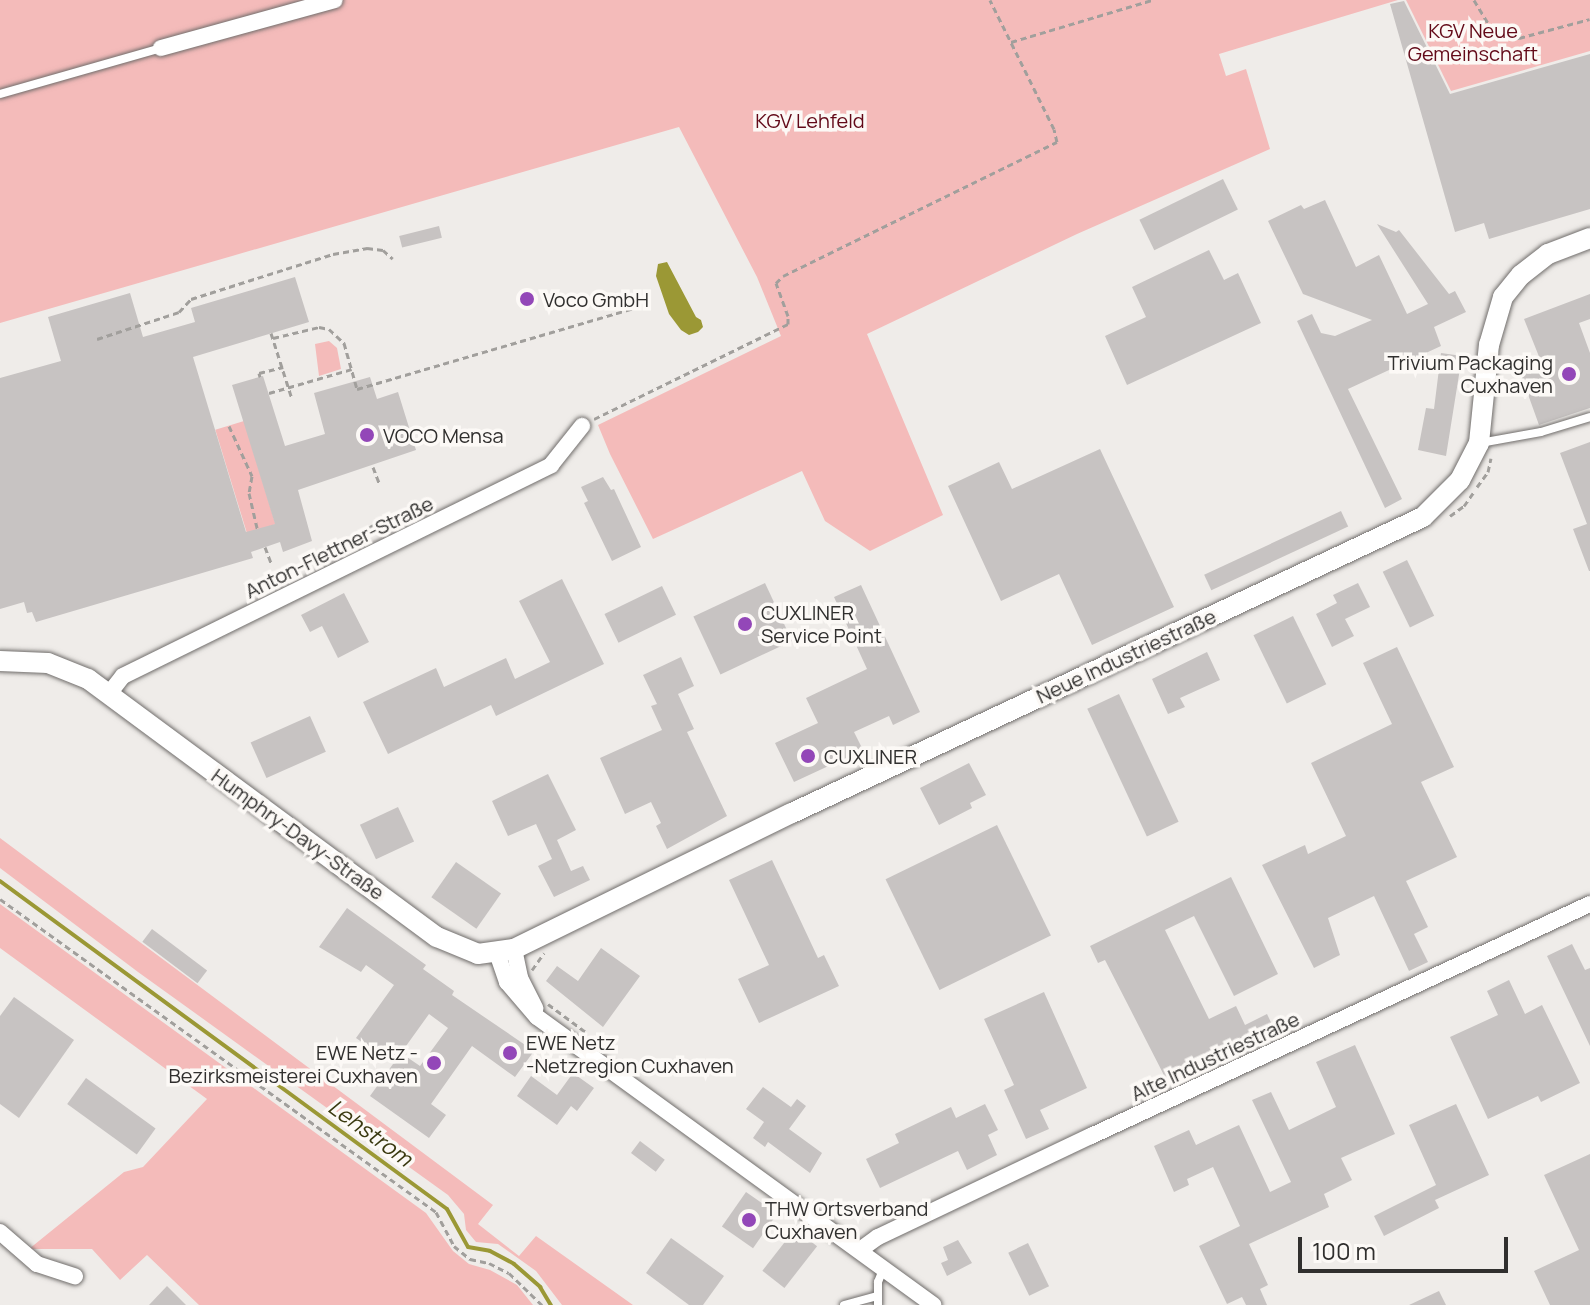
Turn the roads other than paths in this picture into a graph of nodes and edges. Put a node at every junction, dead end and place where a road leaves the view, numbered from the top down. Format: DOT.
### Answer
graph roads {
  1 [pos="335,0"];
  2 [pos="161,48"];
  3 [pos="0,94"];
  4 [pos="1590,238"];
  5 [pos="1590,417"];
  6 [pos="588,423"];
  7 [pos="1479,443"];
  8 [pos="0,663"];
  9 [pos="108,695"];
  10 [pos="1590,904"];
  11 [pos="505,951"];
  12 [pos="0,1232"];
  13 [pos="860,1250"];
  14 [pos="884,1267"];
  15 [pos="75,1276"];
  16 [pos="878,1300"];
  17 [pos="844,1305"];
  18 [pos="934,1305"];
  1 -- 2 [label="street"];
  2 -- 3 [label="lane"];
  4 -- 7 [label="street, Neue Industriestraße"];
  5 -- 7 [label="lane"];
  6 -- 9 [label="street, Anton-Flettner-Straße"];
  7 -- 11 [label="street, Neue Industriestraße"];
  8 -- 9 [label="street, Humphry-Davy-Straße"];
  9 -- 11 [label="street, Humphry-Davy-Straße"];
  10 -- 13 [label="street, Alte Industriestraße"];
  11 -- 13 [label="street"];
  12 -- 15 [label="street"];
  13 -- 14 [label="street"];
  14 -- 16 [label="lane"];
  14 -- 18 [label="street"];
  16 -- 17 [label="lane"];
}
